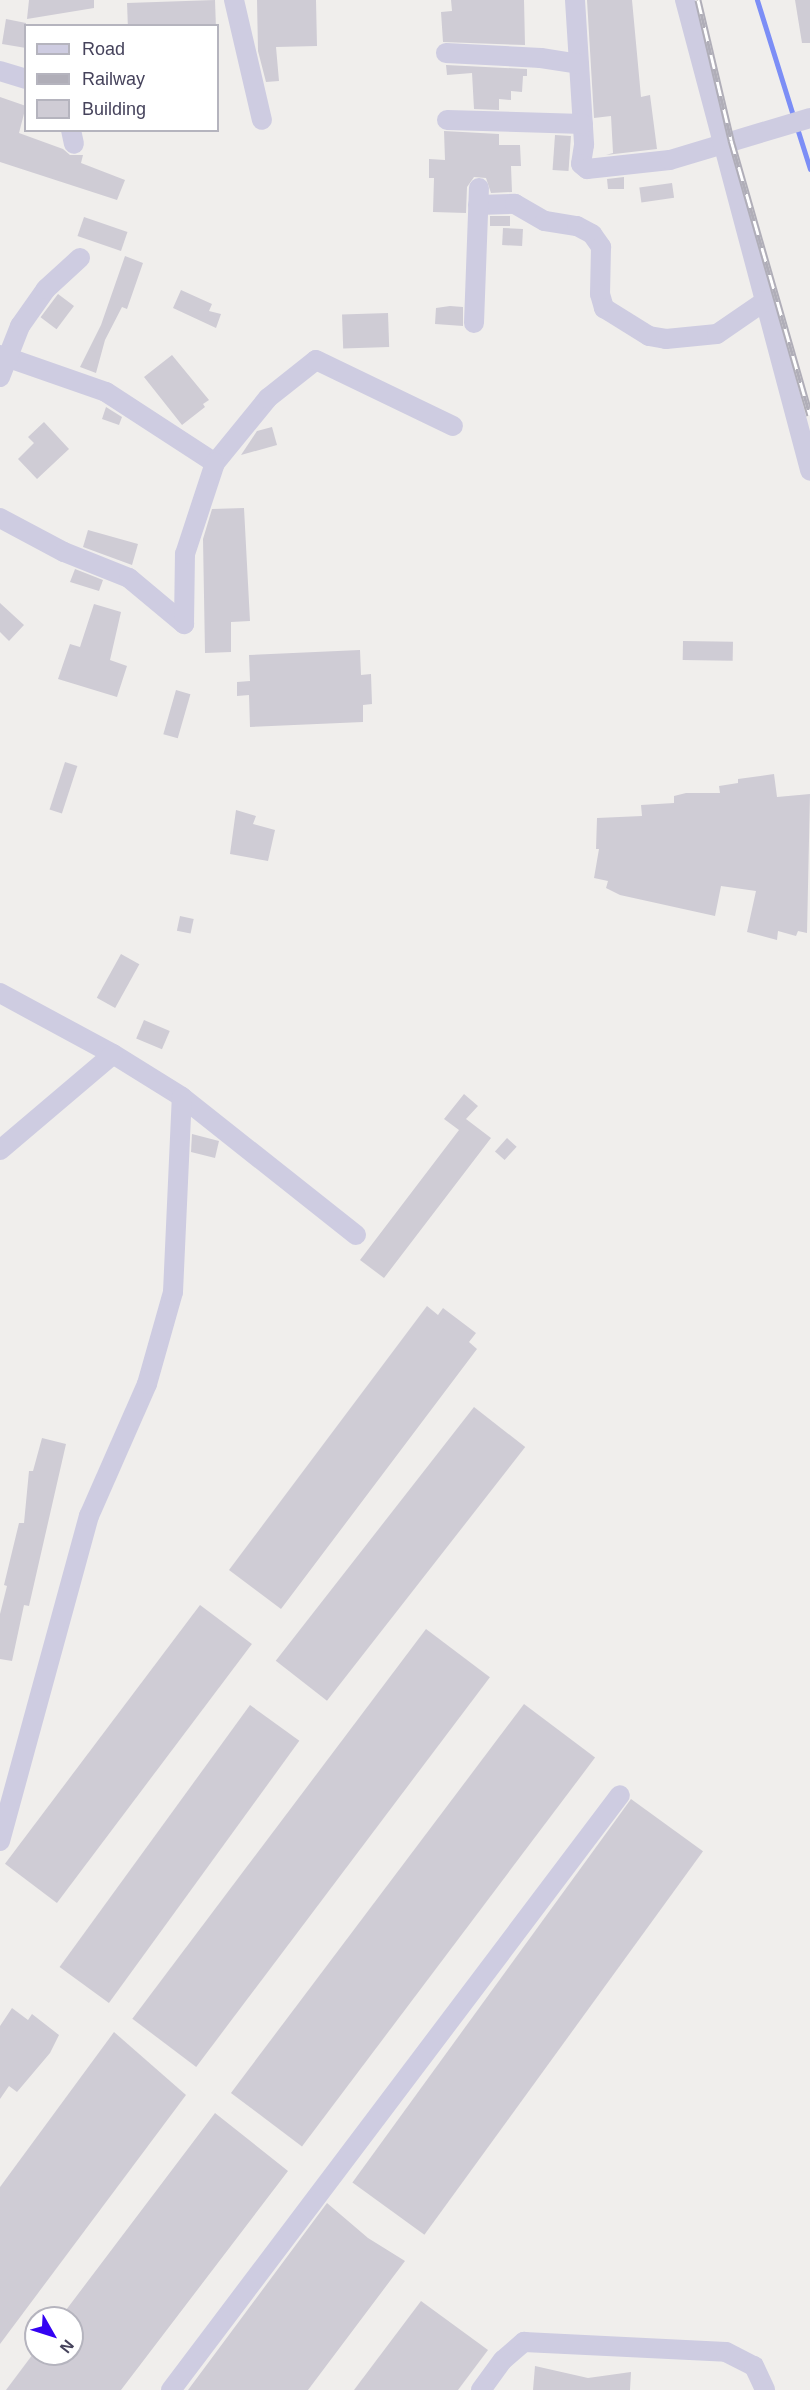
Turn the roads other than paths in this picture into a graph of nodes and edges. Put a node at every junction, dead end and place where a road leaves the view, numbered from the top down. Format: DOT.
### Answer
graph roads {
  1 [pos="234,0"];
  2 [pos="575,0"];
  3 [pos="685,0"];
  4 [pos="446,53"];
  5 [pos="579,64"];
  6 [pos="0,71"];
  7 [pos="24,78"];
  8 [pos="262,120"];
  9 [pos="447,120"];
  10 [pos="804,120"];
  11 [pos="583,124"];
  12 [pos="722,142"];
  13 [pos="80,258"];
  14 [pos="765,301"];
  15 [pos="474,323"];
  16 [pos="3,356"];
  17 [pos="0,377"];
  18 [pos="453,426"];
  19 [pos="215,463"];
  20 [pos="810,471"];
  21 [pos="0,518"];
  22 [pos="0,993"];
  23 [pos="113,1054"];
  24 [pos="182,1097"];
  25 [pos="0,1150"];
  26 [pos="356,1235"];
  27 [pos="620,1796"];
  28 [pos="0,1840"];
  29 [pos="171,2390"];
  30 [pos="481,2390"];
  31 [pos="765,2390"];
  1 -- 8 [label="street"];
  2 -- 5 [label="street"];
  3 -- 12 [label="street"];
  4 -- 5 [label="street"];
  5 -- 11 [label="street"];
  6 -- 7 [label="street"];
  9 -- 11 [label="street"];
  10 -- 12 [label="street"];
  11 -- 12 [label="street"];
  12 -- 14 [label="street"];
  13 -- 16 [label="street"];
  14 -- 15 [label="street"];
  14 -- 20 [label="street"];
  16 -- 17 [label="street"];
  16 -- 19 [label="street"];
  18 -- 19 [label="street"];
  19 -- 21 [label="street"];
  22 -- 23 [label="street"];
  23 -- 24 [label="street"];
  23 -- 25 [label="street"];
  24 -- 26 [label="street"];
  24 -- 28 [label="street"];
  27 -- 29 [label="street"];
  30 -- 31 [label="street"];
}
